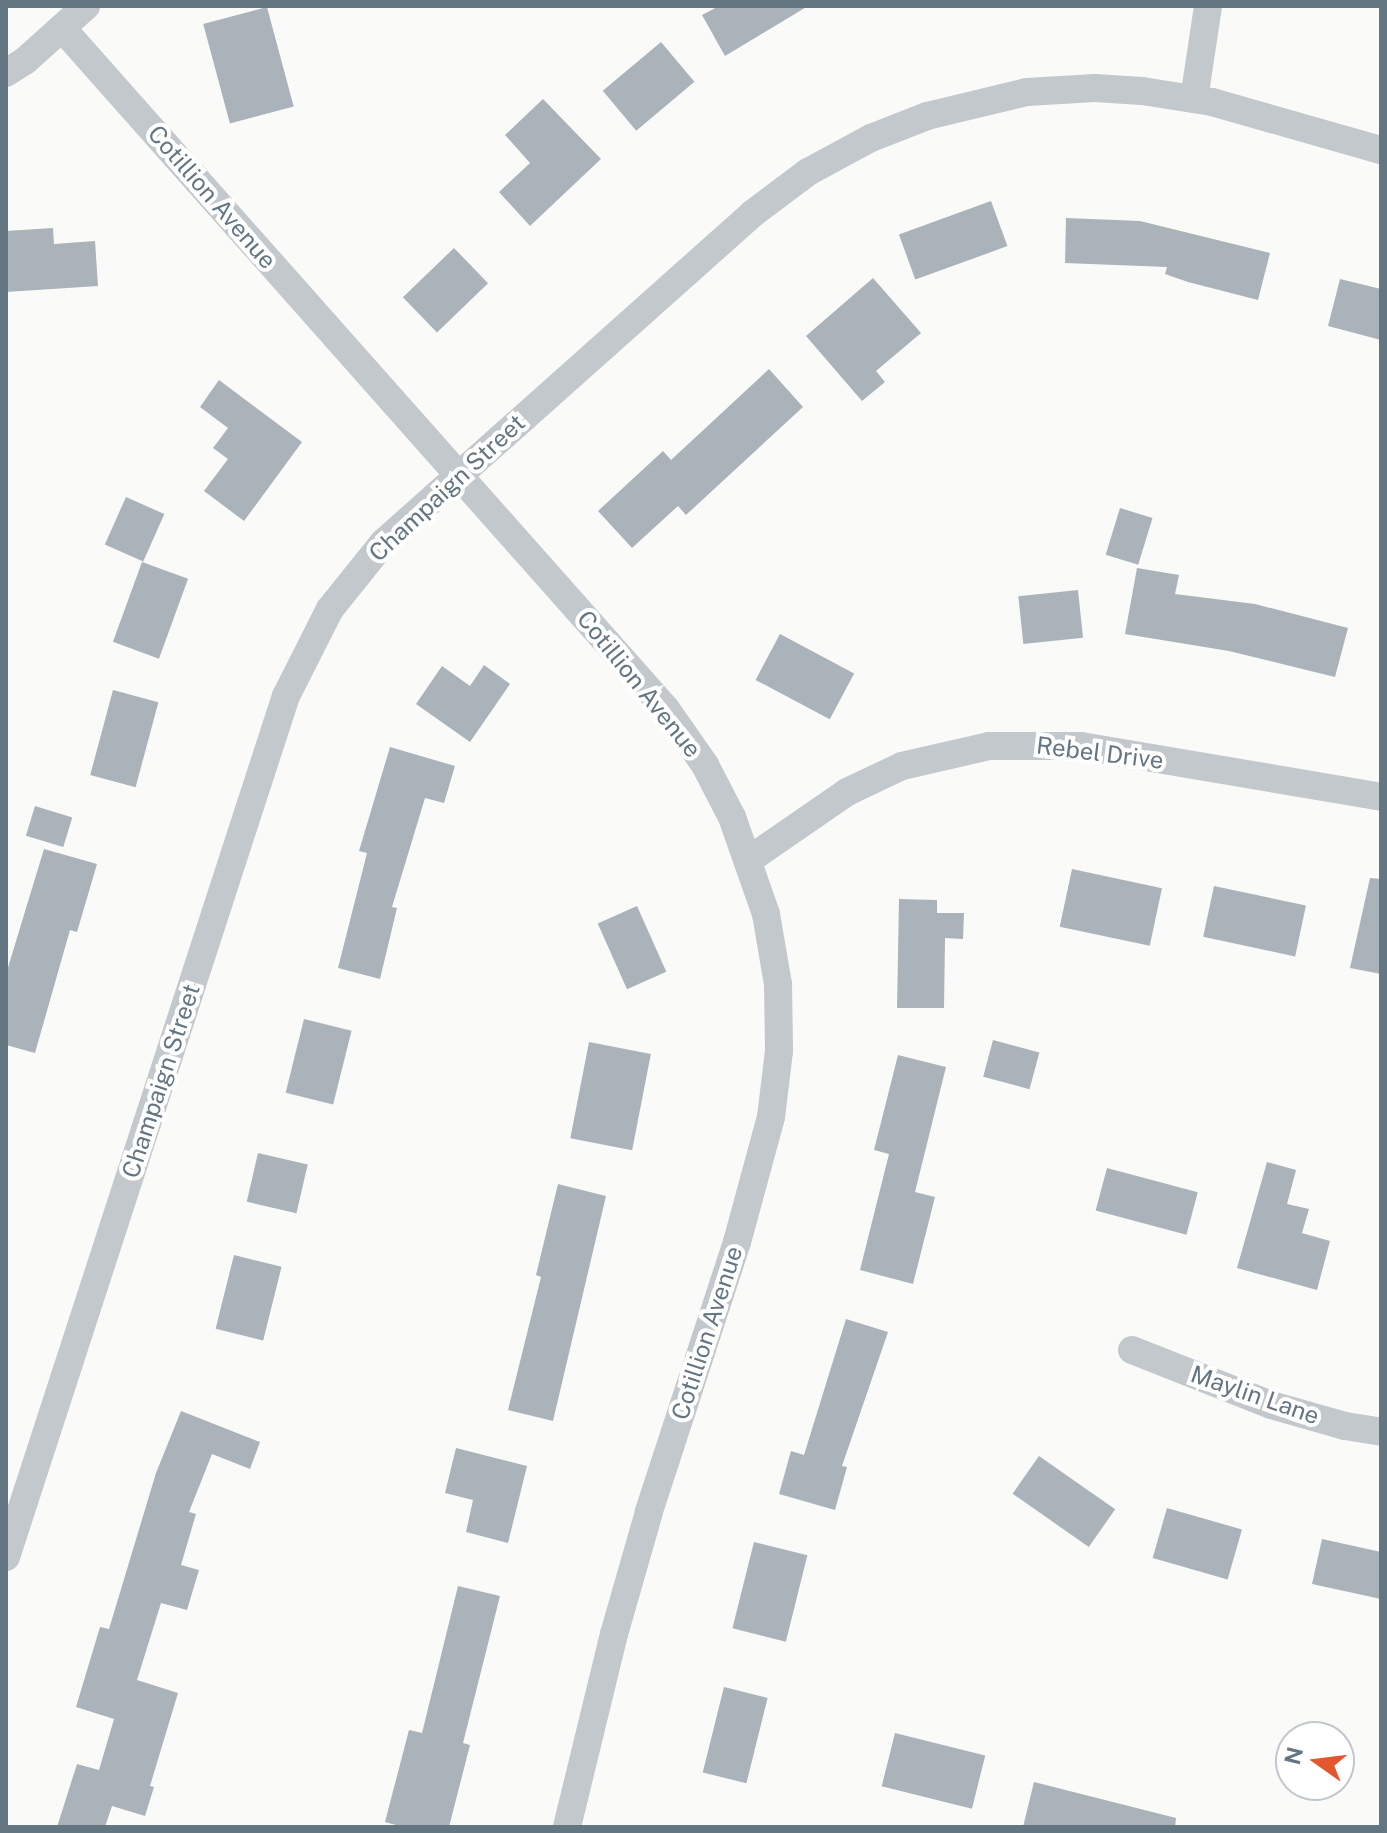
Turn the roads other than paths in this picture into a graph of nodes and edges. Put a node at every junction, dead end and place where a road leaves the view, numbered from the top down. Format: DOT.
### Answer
graph roads {
  1 [pos="86,6"];
  2 [pos="1208,6"];
  3 [pos="62,28"];
  4 [pos="6,73"];
  5 [pos="1194,99"];
  6 [pos="1381,150"];
  7 [pos="458,475"];
  8 [pos="1381,797"];
  9 [pos="750,859"];
  10 [pos="1132,1350"];
  11 [pos="1381,1432"];
  12 [pos="6,1557"];
  13 [pos="576,1825"];
  1 -- 3 [label="street"];
  2 -- 5 [label="street"];
  3 -- 4 [label="street"];
  3 -- 7 [label="street, Cotillion Avenue"];
  5 -- 6 [label="street, Champaign Street"];
  5 -- 7 [label="street, Champaign Street"];
  7 -- 9 [label="street, Cotillion Avenue"];
  7 -- 12 [label="street, Champaign Street"];
  8 -- 9 [label="street, Rebel Drive"];
  9 -- 13 [label="street, Cotillion Avenue"];
  10 -- 11 [label="street, Maylin Lane"];
}
